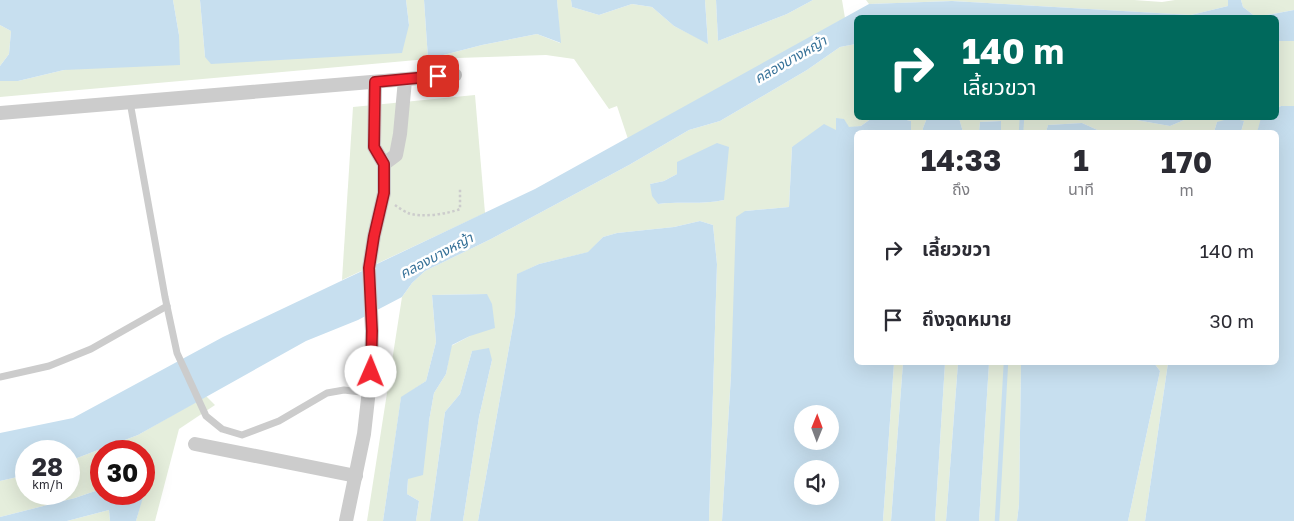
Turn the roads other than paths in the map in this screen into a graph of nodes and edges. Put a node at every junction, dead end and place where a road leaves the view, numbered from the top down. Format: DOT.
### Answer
graph roads {
  1 [pos="455,75"];
  2 [pos="405,80"];
  3 [pos="375,82"];
  4 [pos="130,102"];
  5 [pos="0,113"];
  6 [pos="384,164"];
  7 [pos="167,306"];
  8 [pos="0,377"];
  9 [pos="369,393"];
  10 [pos="195,444"];
  11 [pos="356,476"];
  12 [pos="346,521"];
  1 -- 2 [label="street"];
  2 -- 3 [label="street"];
  2 -- 6 [label="street"];
  3 -- 4 [label="street"];
  3 -- 6 [label="street"];
  4 -- 5 [label="street"];
  4 -- 7 [label="lane"];
  6 -- 9 [label="street"];
  7 -- 8 [label="lane"];
  7 -- 9 [label="lane"];
  9 -- 11 [label="street"];
  10 -- 11 [label="street"];
  11 -- 12 [label="street"];
}
